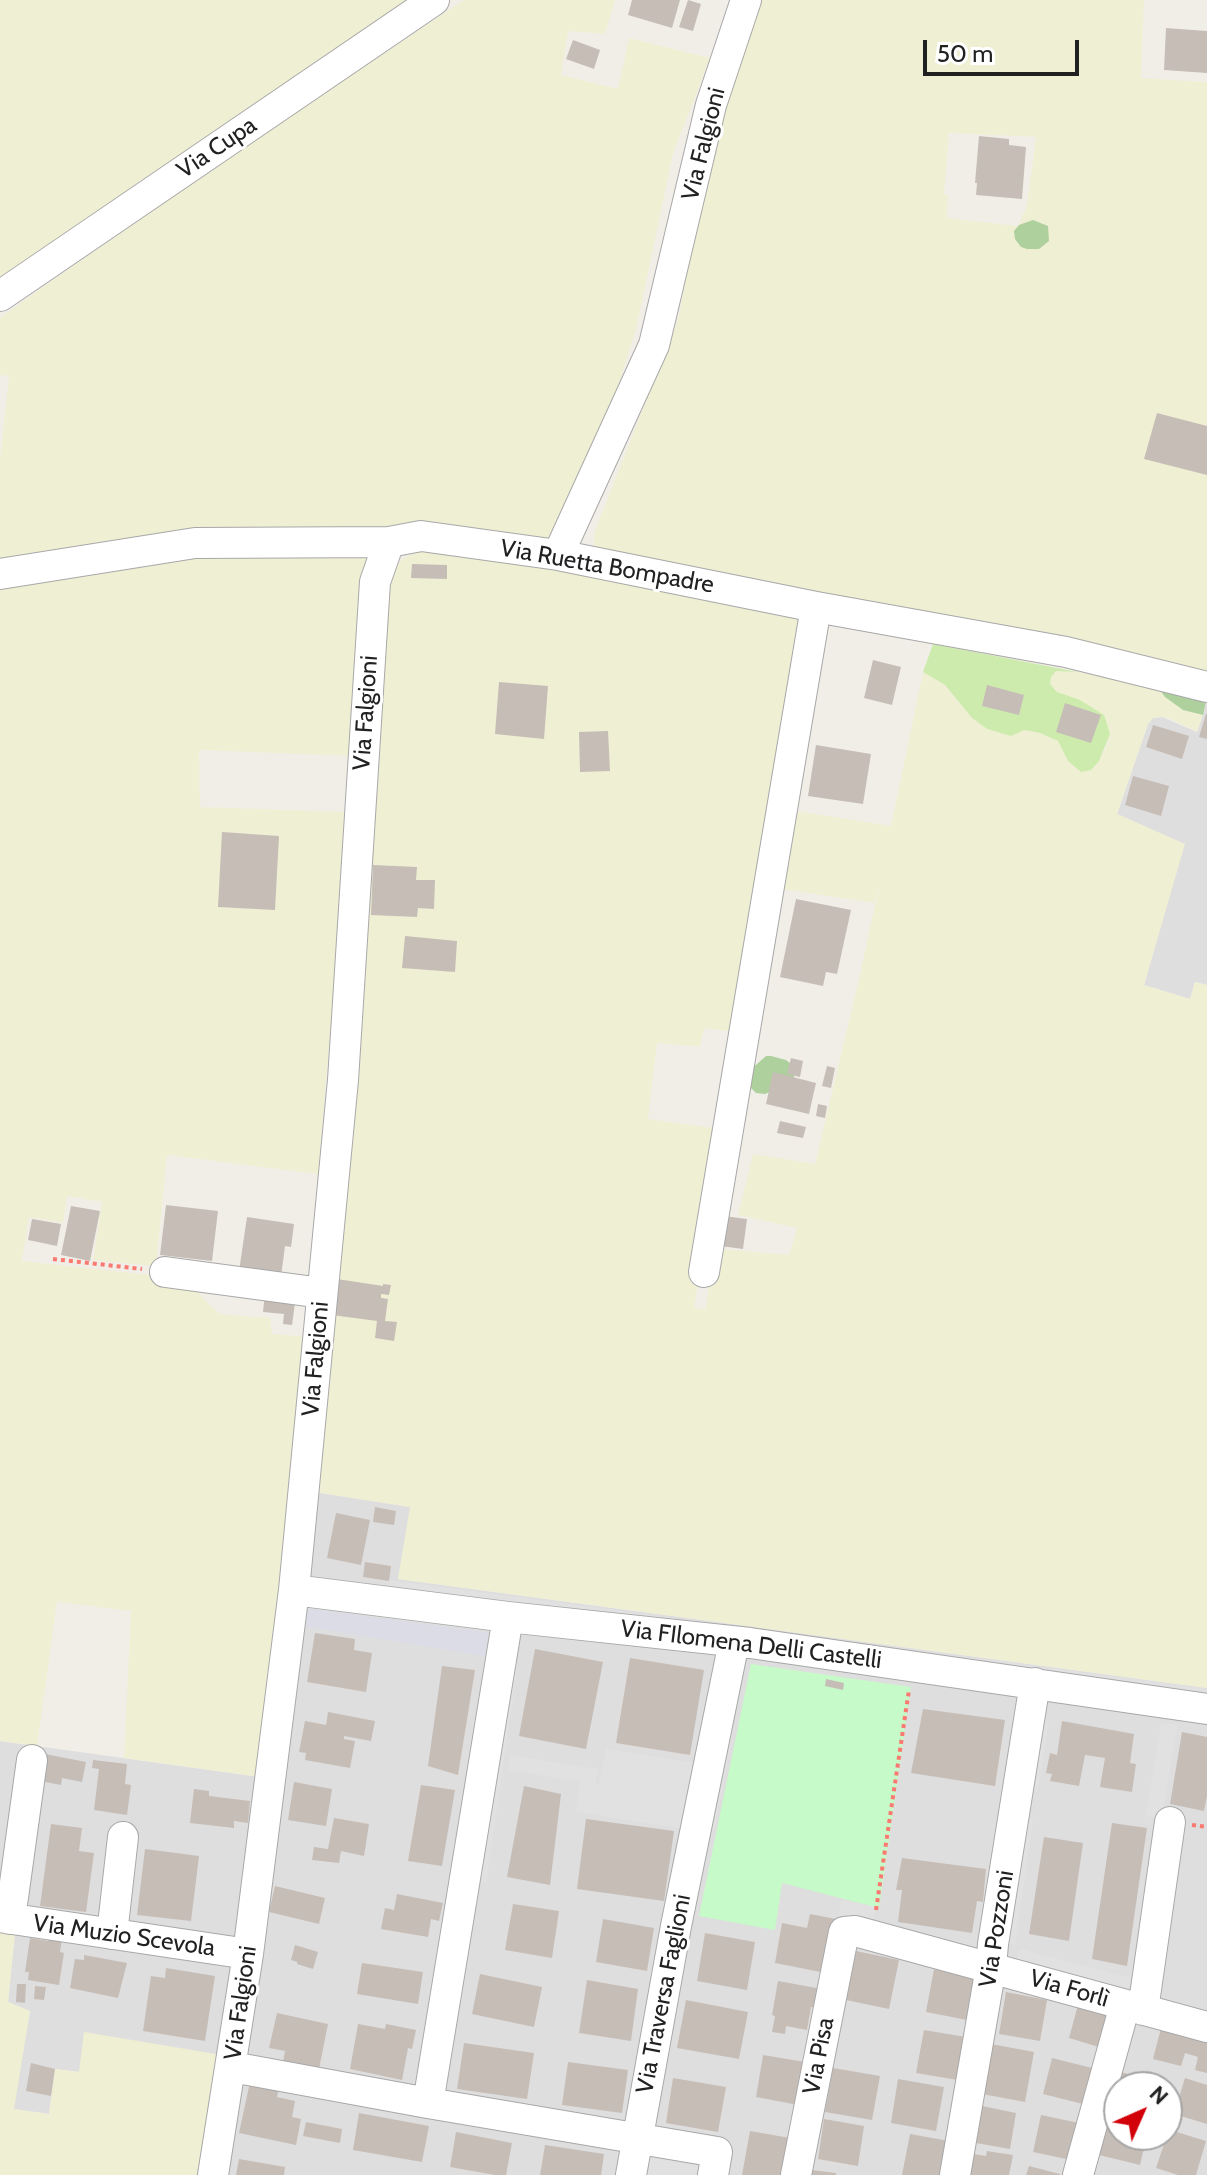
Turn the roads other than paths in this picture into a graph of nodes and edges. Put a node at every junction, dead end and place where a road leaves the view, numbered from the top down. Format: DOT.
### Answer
graph roads {
  1 [pos="434,0"];
  2 [pos="746,0"];
  3 [pos="0,296"];
  4 [pos="389,542"];
  5 [pos="558,555"];
  6 [pos="0,574"];
  7 [pos="816,607"];
  8 [pos="1207,687"];
  9 [pos="165,1272"];
  10 [pos="704,1272"];
  11 [pos="322,1293"];
  12 [pos="294,1590"];
  13 [pos="508,1617"];
  14 [pos="734,1642"];
  15 [pos="1035,1683"];
  16 [pos="1207,1709"];
  17 [pos="32,1760"];
  18 [pos="1170,1822"];
  19 [pos="123,1837"];
  20 [pos="5,1918"];
  21 [pos="112,1934"];
  22 [pos="857,1937"];
  23 [pos="248,1954"];
  24 [pos="991,1967"];
  25 [pos="1134,2007"];
  26 [pos="1207,2027"];
  27 [pos="232,2067"];
  28 [pos="428,2103"];
  29 [pos="636,2139"];
  30 [pos="213,2175"];
  31 [pos="631,2175"];
  32 [pos="713,2175"];
  33 [pos="796,2175"];
  34 [pos="955,2175"];
  35 [pos="1078,2175"];
  1 -- 3 [label="street, Via Cupa"];
  2 -- 5 [label="street, Via Falgioni"];
  4 -- 5 [label="street, Via Ruetta Bompadre"];
  4 -- 6 [label="street, Via Ruetta Bompadre"];
  4 -- 11 [label="street, Via Falgioni"];
  5 -- 7 [label="street, Via Ruetta Bompadre"];
  7 -- 8 [label="street, Via Ruetta Bompadre"];
  7 -- 10 [label="street"];
  9 -- 11 [label="street"];
  11 -- 12 [label="street, Via Falgioni"];
  12 -- 13 [label="street, Via FIlomena Delli Castelli"];
  12 -- 23 [label="street, Via Falgioni"];
  13 -- 14 [label="street, Via FIlomena Delli Castelli"];
  13 -- 28 [label="street"];
  14 -- 15 [label="street, Via FIlomena Delli Castelli"];
  14 -- 29 [label="street, Via Traversa Faglioni"];
  15 -- 16 [label="street, Via FIlomena Delli Castelli"];
  15 -- 24 [label="street, Via Pozzoni"];
  17 -- 20 [label="street"];
  18 -- 25 [label="street"];
  19 -- 21 [label="street"];
  20 -- 21 [label="street, Via Muzio Scevola"];
  21 -- 23 [label="street, Via Muzio Scevola"];
  22 -- 24 [label="street, Via Forlì"];
  22 -- 33 [label="street, Via Pisa"];
  23 -- 27 [label="street, Via Falgioni"];
  24 -- 25 [label="street, Via Forlì"];
  24 -- 34 [label="street, Via Pozzoni"];
  25 -- 26 [label="street, Via Forlì"];
  25 -- 35 [label="street"];
  27 -- 28 [label="street"];
  27 -- 30 [label="street, Via Falgioni"];
  28 -- 29 [label="street"];
  29 -- 31 [label="street, Via Traversa Faglioni"];
  29 -- 32 [label="street"];
}
